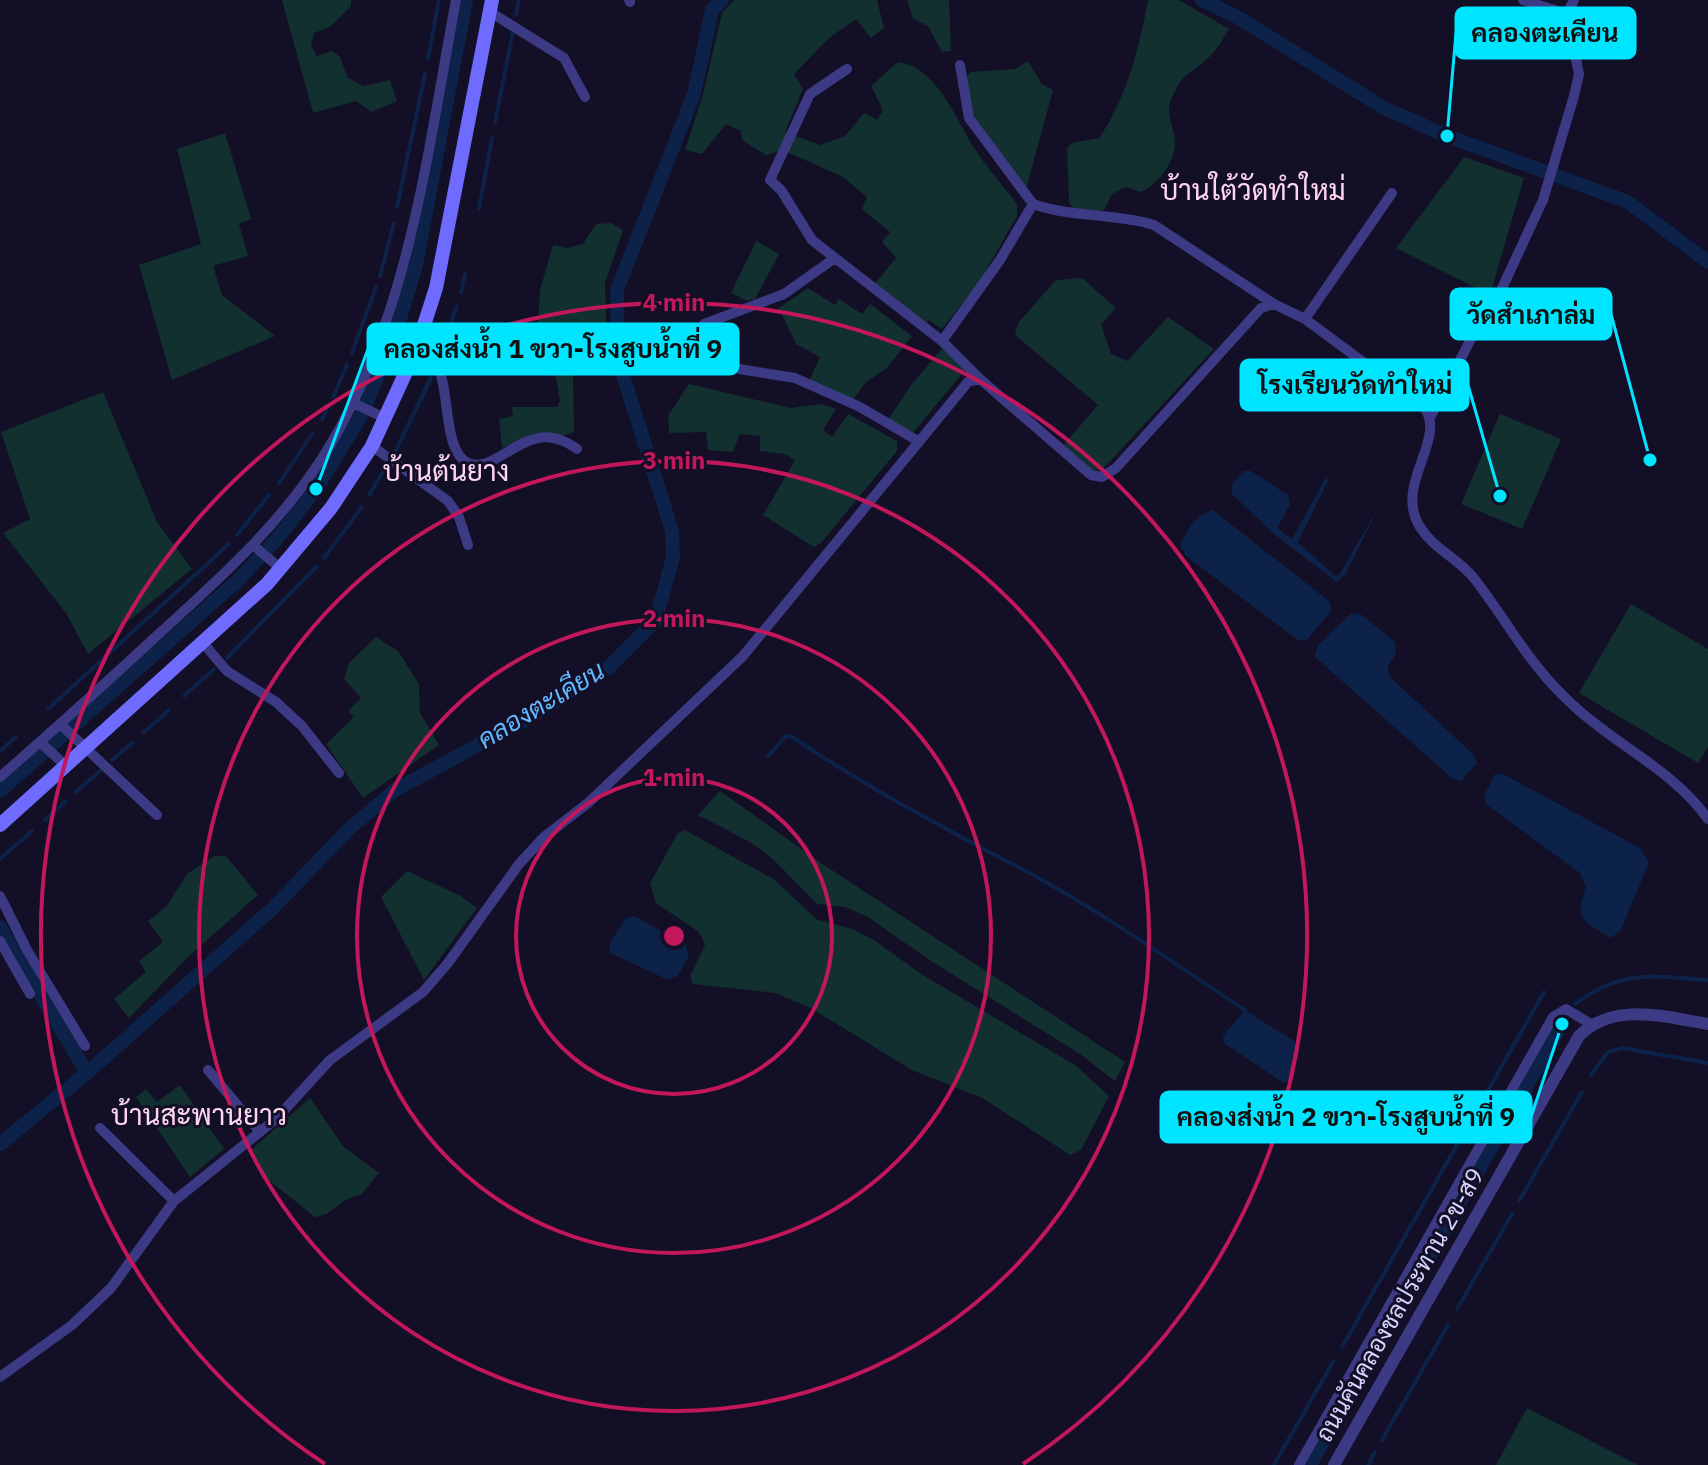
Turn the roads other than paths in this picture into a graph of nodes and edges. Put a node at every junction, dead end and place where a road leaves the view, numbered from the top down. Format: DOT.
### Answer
graph roads {
  1 [pos="456,0"];
  2 [pos="1523,0"];
  3 [pos="1574,0"];
  4 [pos="491,6"];
  5 [pos="1567,14"];
  6 [pos="960,65"];
  7 [pos="847,69"];
  8 [pos="585,97"];
  9 [pos="1392,193"];
  10 [pos="1033,204"];
  11 [pos="835,258"];
  12 [pos="1274,304"];
  13 [pos="1305,319"];
  14 [pos="942,341"];
  15 [pos="694,342"];
  16 [pos="416,350"];
  17 [pos="739,369"];
  18 [pos="980,379"];
  19 [pos="356,404"];
  20 [pos="380,415"];
  21 [pos="1431,416"];
  22 [pos="918,441"];
  23 [pos="372,446"];
  24 [pos="577,449"];
  25 [pos="468,545"];
  26 [pos="256,548"];
  27 [pos="277,565"];
  28 [pos="203,643"];
  29 [pos="62,726"];
  30 [pos="81,743"];
  31 [pos="42,744"];
  32 [pos="60,762"];
  33 [pos="339,773"];
  34 [pos="0,777"];
  35 [pos="157,815"];
  36 [pos="1708,819"];
  37 [pos="0,825"];
  38 [pos="0,896"];
  39 [pos="0,941"];
  40 [pos="30,994"];
  41 [pos="1591,1024"];
  42 [pos="1708,1024"];
  43 [pos="85,1046"];
  44 [pos="208,1070"];
  45 [pos="100,1128"];
  46 [pos="260,1132"];
  47 [pos="174,1201"];
  48 [pos="0,1377"];
  49 [pos="1299,1465"];
  50 [pos="1334,1465"];
  1 -- 19 [label="street"];
  2 -- 5 [label="street"];
  3 -- 5 [label="street"];
  4 -- 8 [label="street"];
  4 -- 16 [label="main road"];
  5 -- 21 [label="street"];
  6 -- 10 [label="street"];
  7 -- 11 [label="street"];
  9 -- 13 [label="street"];
  10 -- 12 [label="street"];
  10 -- 14 [label="street"];
  11 -- 14 [label="street"];
  11 -- 15 [label="street"];
  12 -- 13 [label="street"];
  12 -- 18 [label="street"];
  13 -- 21 [label="street"];
  14 -- 18 [label="street"];
  16 -- 20 [label="main road"];
  16 -- 24 [label="street"];
  17 -- 22 [label="street"];
  18 -- 22 [label="street"];
  19 -- 20 [label="street"];
  19 -- 26 [label="street"];
  20 -- 23 [label="main road"];
  21 -- 36 [label="street"];
  22 -- 46 [label="street"];
  23 -- 25 [label="street"];
  23 -- 27 [label="main road"];
  26 -- 27 [label="street"];
  26 -- 29 [label="street"];
  27 -- 28 [label="main road"];
  28 -- 30 [label="main road"];
  28 -- 33 [label="street"];
  29 -- 30 [label="street"];
  29 -- 31 [label="street"];
  30 -- 32 [label="main road"];
  30 -- 35 [label="street"];
  31 -- 32 [label="street"];
  31 -- 34 [label="street"];
  32 -- 37 [label="main road"];
  38 -- 43 [label="street"];
  39 -- 40 [label="street"];
  41 -- 42 [label="street"];
  41 -- 49 [label="street"];
  41 -- 50 [label="street, ถนนคันคลองชลประทาน 2ข-ส9"];
  44 -- 46 [label="street"];
  45 -- 47 [label="street"];
  46 -- 47 [label="street"];
  47 -- 48 [label="street"];
}
